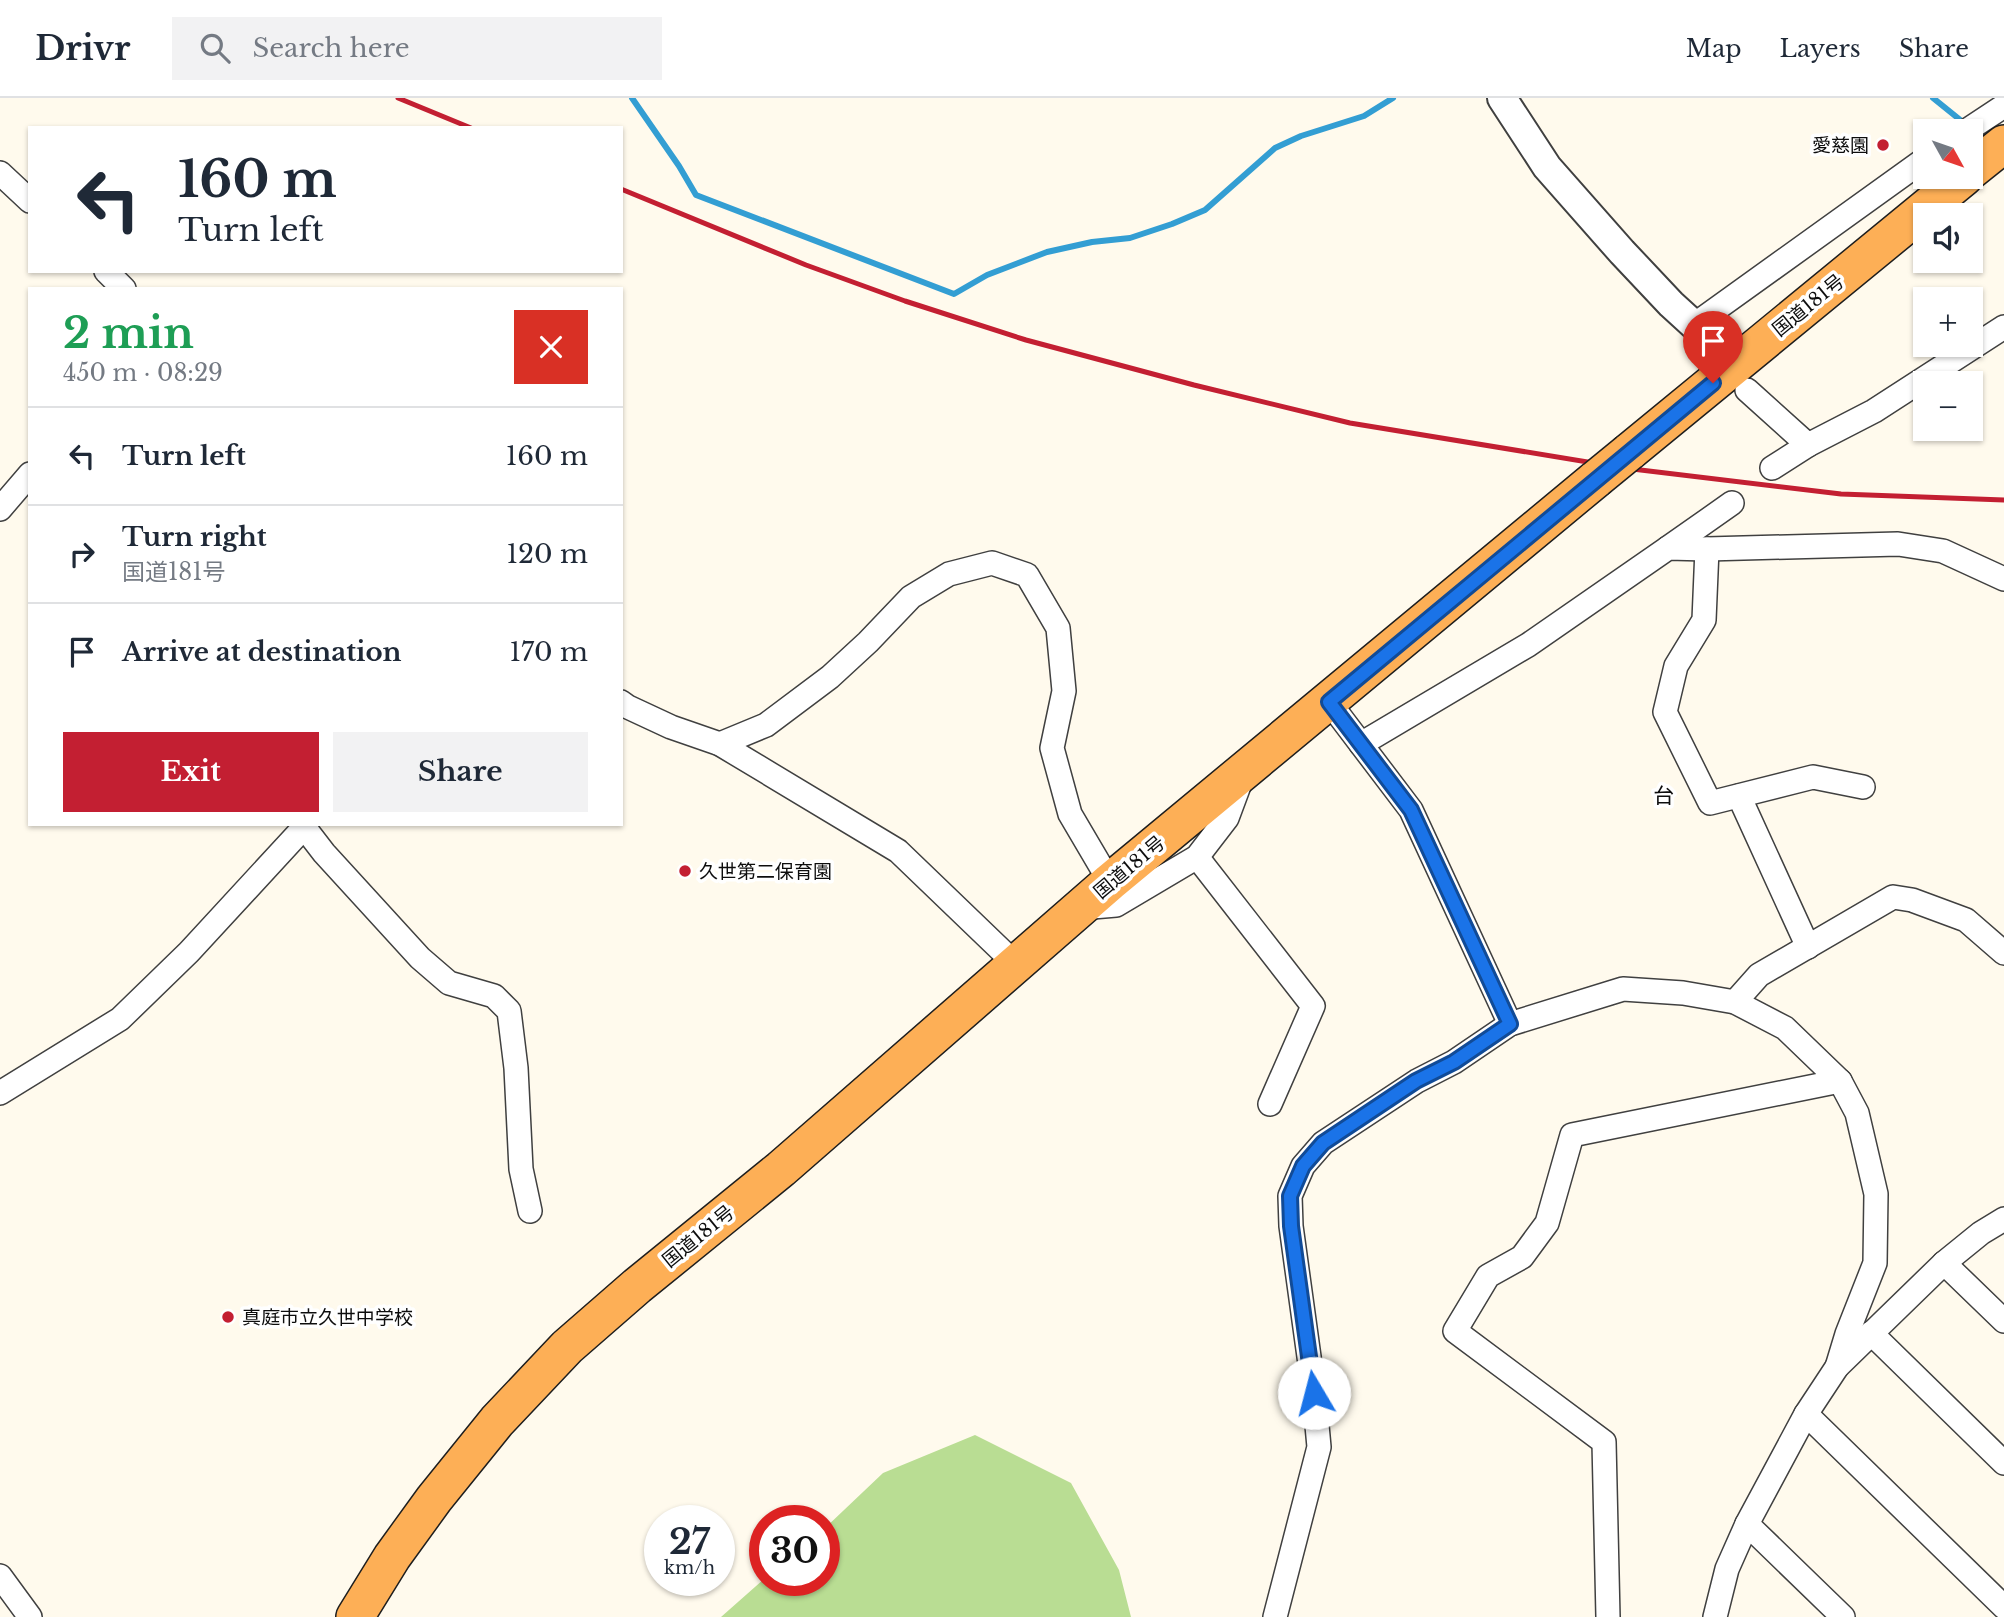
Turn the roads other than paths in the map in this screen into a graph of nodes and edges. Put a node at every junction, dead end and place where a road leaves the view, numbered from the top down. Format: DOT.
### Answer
graph roads {
  1 [pos="1502,98"];
  2 [pos="2004,106"];
  3 [pos="1983,120"];
  4 [pos="2004,144"];
  5 [pos="1983,161"];
  6 [pos="1913,169"];
  7 [pos="0,173"];
  8 [pos="1949,189"];
  9 [pos="28,199"];
  10 [pos="108,273"];
  11 [pos="122,287"];
  12 [pos="2004,327"];
  13 [pos="1703,336"];
  14 [pos="1747,390"];
  15 [pos="1808,445"];
  16 [pos="1772,468"];
  17 [pos="28,476"];
  18 [pos="1732,503"];
  19 [pos="0,509"];
  20 [pos="1668,548"];
  21 [pos="1707,549"];
  22 [pos="2004,579"];
  23 [pos="1329,702"];
  24 [pos="623,706"];
  25 [pos="720,744"];
  26 [pos="1361,744"];
  27 [pos="1244,772"];
  28 [pos="1863,787"];
  29 [pos="1739,796"];
  30 [pos="305,826"];
  31 [pos="1197,856"];
  32 [pos="1110,883"];
  33 [pos="1081,908"];
  34 [pos="1808,947"];
  35 [pos="2004,953"];
  36 [pos="1015,966"];
  37 [pos="1735,1002"];
  38 [pos="1510,1024"];
  39 [pos="1840,1081"];
  40 [pos="0,1093"];
  41 [pos="1270,1104"];
  42 [pos="530,1211"];
  43 [pos="2004,1219"];
  44 [pos="1944,1263"];
  45 [pos="2004,1321"];
  46 [pos="1871,1333"];
  47 [pos="1837,1367"];
  48 [pos="1806,1414"];
  49 [pos="2004,1463"];
  50 [pos="1747,1524"];
  51 [pos="0,1576"];
  52 [pos="1717,1607"];
  53 [pos="2004,1607"];
  54 [pos="30,1617"];
  55 [pos="355,1617"];
  56 [pos="1275,1617"];
  57 [pos="1608,1617"];
  58 [pos="1696,1617"];
  59 [pos="1843,1617"];
  1 -- 13 [label="street"];
  2 -- 3 [label="street"];
  4 -- 5 [label="highway"];
  6 -- 13 [label="street"];
  7 -- 9 [label="street"];
  8 -- 23 [label="highway, 国道181号, bridge"];
  10 -- 11 [label="street"];
  12 -- 15 [label="street"];
  14 -- 15 [label="street"];
  15 -- 16 [label="street"];
  17 -- 19 [label="street"];
  18 -- 20 [label="street"];
  20 -- 21 [label="street"];
  20 -- 26 [label="street"];
  21 -- 22 [label="street"];
  21 -- 29 [label="street"];
  23 -- 26 [label="street"];
  23 -- 27 [label="highway, 国道181号"];
  24 -- 25 [label="street"];
  25 -- 32 [label="street"];
  25 -- 36 [label="street"];
  26 -- 38 [label="street"];
  27 -- 31 [label="street"];
  27 -- 32 [label="highway, 国道181号"];
  28 -- 29 [label="street"];
  29 -- 34 [label="street"];
  30 -- 40 [label="street"];
  30 -- 42 [label="street"];
  31 -- 33 [label="street"];
  31 -- 41 [label="street"];
  32 -- 33 [label="highway, 国道181号"];
  33 -- 36 [label="highway, 国道181号"];
  34 -- 35 [label="street"];
  34 -- 37 [label="street"];
  36 -- 55 [label="highway, 国道181号"];
  37 -- 38 [label="street"];
  37 -- 39 [label="street"];
  38 -- 56 [label="street"];
  39 -- 47 [label="street"];
  39 -- 57 [label="street"];
  43 -- 44 [label="street"];
  44 -- 45 [label="street"];
  44 -- 46 [label="street"];
  46 -- 47 [label="street"];
  46 -- 49 [label="street"];
  47 -- 48 [label="street"];
  48 -- 50 [label="street"];
  48 -- 53 [label="street"];
  50 -- 52 [label="street"];
  50 -- 59 [label="street"];
  51 -- 54 [label="street"];
  52 -- 58 [label="street"];
}
